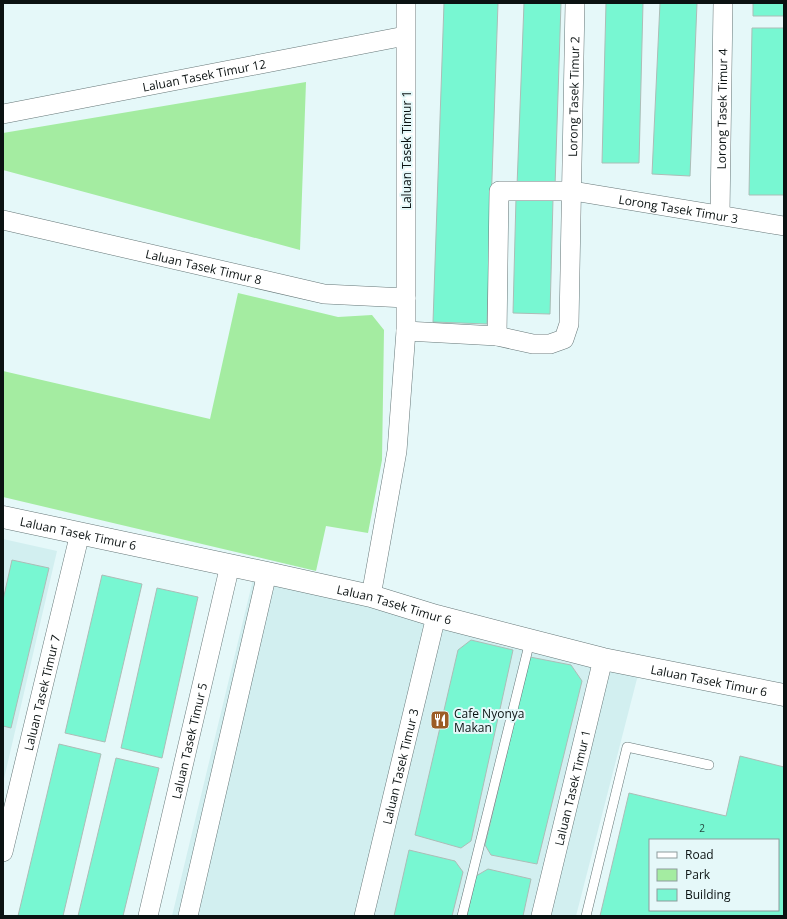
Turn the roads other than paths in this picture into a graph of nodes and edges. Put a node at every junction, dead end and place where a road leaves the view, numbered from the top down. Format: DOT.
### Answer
graph roads {
  1 [pos="406,3"];
  2 [pos="575,3"];
  3 [pos="723,3"];
  4 [pos="405,36"];
  5 [pos="3,114"];
  6 [pos="572,191"];
  7 [pos="720,215"];
  8 [pos="3,220"];
  9 [pos="784,226"];
  10 [pos="406,298"];
  11 [pos="406,331"];
  12 [pos="497,336"];
  13 [pos="3,517"];
  14 [pos="80,533"];
  15 [pos="230,565"];
  16 [pos="267,573"];
  17 [pos="371,596"];
  18 [pos="436,616"];
  19 [pos="530,640"];
  20 [pos="603,659"];
  21 [pos="784,695"];
  22 [pos="709,765"];
  23 [pos="3,852"];
  24 [pos="148,916"];
  25 [pos="188,916"];
  26 [pos="364,916"];
  27 [pos="462,916"];
  28 [pos="541,916"];
  29 [pos="586,916"];
  1 -- 4 [label="street, Laluan Tasek Timur 1"];
  2 -- 6 [label="street, Lorong Tasek Timur 2"];
  3 -- 7 [label="street, Lorong Tasek Timur 4"];
  4 -- 5 [label="street, Laluan Tasek Timur 12"];
  4 -- 10 [label="street, Laluan Tasek Timur 1"];
  6 -- 7 [label="street, Lorong Tasek Timur 3"];
  6 -- 12 [label="street, Lorong Tasek Timur 2"];
  6 -- 12 [label="street, Lorong Tasek Timur 3"];
  7 -- 9 [label="street, Lorong Tasek Timur 3"];
  8 -- 10 [label="street, Laluan Tasek Timur 8"];
  10 -- 11 [label="street, Laluan Tasek Timur 1"];
  11 -- 12 [label="street, Lorong Tasek Timur 2"];
  11 -- 17 [label="street, Laluan Tasek Timur 1"];
  13 -- 14 [label="street, Laluan Tasek Timur 6"];
  14 -- 15 [label="street, Laluan Tasek Timur 6"];
  14 -- 23 [label="street, Laluan Tasek Timur 7"];
  15 -- 16 [label="street, Laluan Tasek Timur 6"];
  15 -- 24 [label="street, Laluan Tasek Timur 5"];
  16 -- 17 [label="street, Laluan Tasek Timur 6"];
  16 -- 25 [label="street"];
  17 -- 18 [label="street, Laluan Tasek Timur 6"];
  18 -- 19 [label="street, Laluan Tasek Timur 6"];
  18 -- 26 [label="street, Laluan Tasek Timur 3"];
  19 -- 20 [label="street, Laluan Tasek Timur 6"];
  19 -- 27 [label="lane"];
  20 -- 21 [label="street, Laluan Tasek Timur 6"];
  20 -- 28 [label="street, Laluan Tasek Timur 1"];
  22 -- 29 [label="lane"];
}
